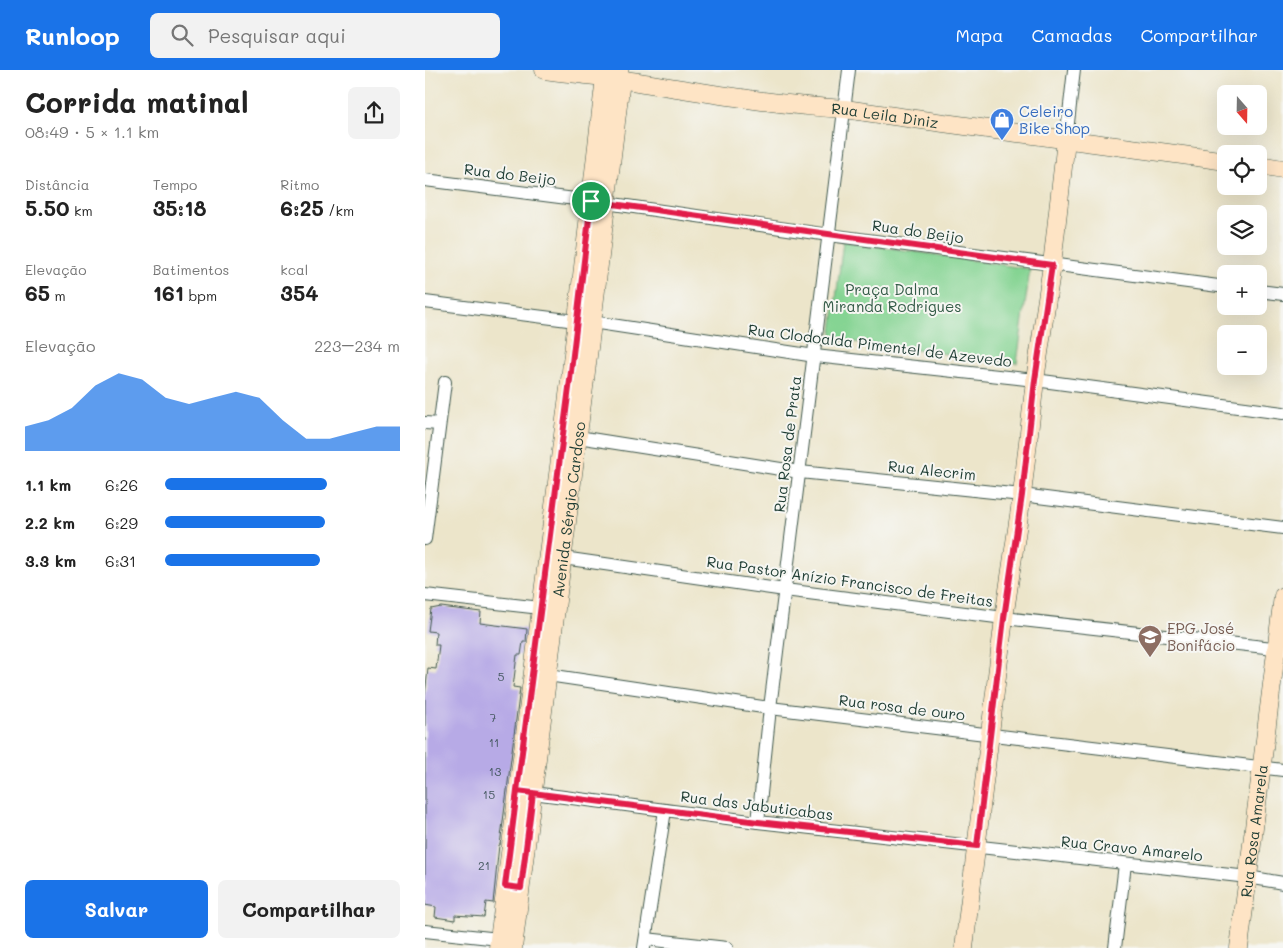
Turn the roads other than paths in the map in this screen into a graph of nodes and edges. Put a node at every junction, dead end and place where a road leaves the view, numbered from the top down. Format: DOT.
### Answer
graph roads {
  1 [pos="543,70"];
  2 [pos="849,70"];
  3 [pos="1074,70"];
  4 [pos="614,74"];
  5 [pos="845,109"];
  6 [pos="1066,140"];
  7 [pos="1217,160"];
  8 [pos="1267,166"];
  9 [pos="1283,169"];
  10 [pos="425,180"];
  11 [pos="598,202"];
  12 [pos="829,235"];
  13 [pos="1052,265"];
  14 [pos="1217,286"];
  15 [pos="1267,292"];
  16 [pos="1283,294"];
  17 [pos="425,302"];
  18 [pos="584,322"];
  19 [pos="815,356"];
  20 [pos="1035,380"];
  21 [pos="445,382"];
  22 [pos="1283,413"];
  23 [pos="425,423"];
  24 [pos="439,424"];
  25 [pos="570,436"];
  26 [pos="800,472"];
  27 [pos="1022,495"];
  28 [pos="1283,528"];
  29 [pos="425,539"];
  30 [pos="555,557"];
  31 [pos="785,590"];
  32 [pos="425,595"];
  33 [pos="1283,596"];
  34 [pos="549,609"];
  35 [pos="1004,618"];
  36 [pos="1280,649"];
  37 [pos="540,674"];
  38 [pos="770,708"];
  39 [pos="991,734"];
  40 [pos="1261,767"];
  41 [pos="1283,770"];
  42 [pos="525,792"];
  43 [pos="665,810"];
  44 [pos="758,822"];
  45 [pos="977,846"];
  46 [pos="1125,864"];
  47 [pos="1247,877"];
  48 [pos="1283,883"];
  49 [pos="425,931"];
  50 [pos="645,943"];
  51 [pos="506,944"];
  52 [pos="727,948"];
  53 [pos="964,948"];
  54 [pos="1115,948"];
  55 [pos="1239,948"];
  1 -- 4 [label="street, Rua Leila Diniz"];
  2 -- 5 [label="street, Rua Rosa de Prata"];
  3 -- 6 [label="street"];
  4 -- 5 [label="street, Rua Leila Diniz"];
  4 -- 11 [label="street, Avenida Sérgio Cardoso"];
  5 -- 6 [label="street, Rua Leila Diniz"];
  5 -- 12 [label="street, Rua Rosa de Prata"];
  6 -- 7 [label="street, Rua Leila Diniz"];
  6 -- 13 [label="street"];
  8 -- 9 [label="street"];
  10 -- 11 [label="street, Rua do Beijo"];
  11 -- 12 [label="street, Rua do Beijo"];
  11 -- 18 [label="street, Avenida Sérgio Cardoso"];
  12 -- 13 [label="street, Rua do Beijo"];
  12 -- 19 [label="street, Rua Rosa de Prata"];
  13 -- 14 [label="street, Rua do Beijo"];
  13 -- 20 [label="street"];
  15 -- 16 [label="street"];
  17 -- 18 [label="street, Rua Clodoalda Pimentel de Azevedo"];
  18 -- 19 [label="street, Rua Clodoalda Pimentel de Azevedo"];
  18 -- 25 [label="street, Avenida Sérgio Cardoso"];
  19 -- 20 [label="street, Rua Clodoalda Pimentel de Azevedo"];
  19 -- 26 [label="street, Rua Rosa de Prata"];
  20 -- 22 [label="street, Rua Clodoalda Pimentel de Azevedo"];
  20 -- 27 [label="street"];
  21 -- 24 [label="street"];
  23 -- 24 [label="street"];
  24 -- 29 [label="street"];
  25 -- 26 [label="street, Rua Alecrim"];
  25 -- 30 [label="street, Avenida Sérgio Cardoso"];
  26 -- 27 [label="street, Rua Alecrim"];
  26 -- 31 [label="street, Rua Rosa de Prata"];
  27 -- 28 [label="street, Rua Alecrim"];
  27 -- 35 [label="street"];
  30 -- 31 [label="street, Rua Pastor Anízio Francisco de Freitas"];
  30 -- 34 [label="street, Avenida Sérgio Cardoso"];
  31 -- 35 [label="street, Rua Pastor Anízio Francisco de Freitas"];
  31 -- 38 [label="street, Rua Rosa de Prata"];
  32 -- 34 [label="street"];
  33 -- 36 [label="street, Rua Rosa Amarela"];
  34 -- 37 [label="street, Avenida Sérgio Cardoso"];
  35 -- 36 [label="street, Rua Pastor Anízio Francisco de Freitas"];
  35 -- 39 [label="street"];
  36 -- 40 [label="street, Rua Rosa Amarela"];
  37 -- 38 [label="street, Rua rosa de ouro"];
  37 -- 42 [label="street, Avenida Sérgio Cardoso"];
  38 -- 39 [label="street, Rua rosa de ouro"];
  38 -- 44 [label="street, Rua Rosa de Prata"];
  39 -- 40 [label="street, Rua rosa de ouro"];
  39 -- 45 [label="street"];
  40 -- 41 [label="street, Rua rosa de ouro"];
  40 -- 47 [label="street, Rua Rosa Amarela"];
  42 -- 43 [label="street, Rua das Jabuticabas"];
  42 -- 51 [label="street, Avenida Sérgio Cardoso"];
  43 -- 44 [label="street, Rua das Jabuticabas"];
  43 -- 50 [label="street"];
  44 -- 45 [label="street, Rua das Jabuticabas"];
  45 -- 46 [label="street, Rua Cravo Amarelo"];
  45 -- 53 [label="street"];
  46 -- 47 [label="street, Rua Cravo Amarelo"];
  46 -- 54 [label="street"];
  47 -- 48 [label="street, Rua Cravo Amarelo"];
  47 -- 55 [label="street, Rua Rosa Amarela"];
  49 -- 51 [label="street"];
  50 -- 52 [label="street"];
}
